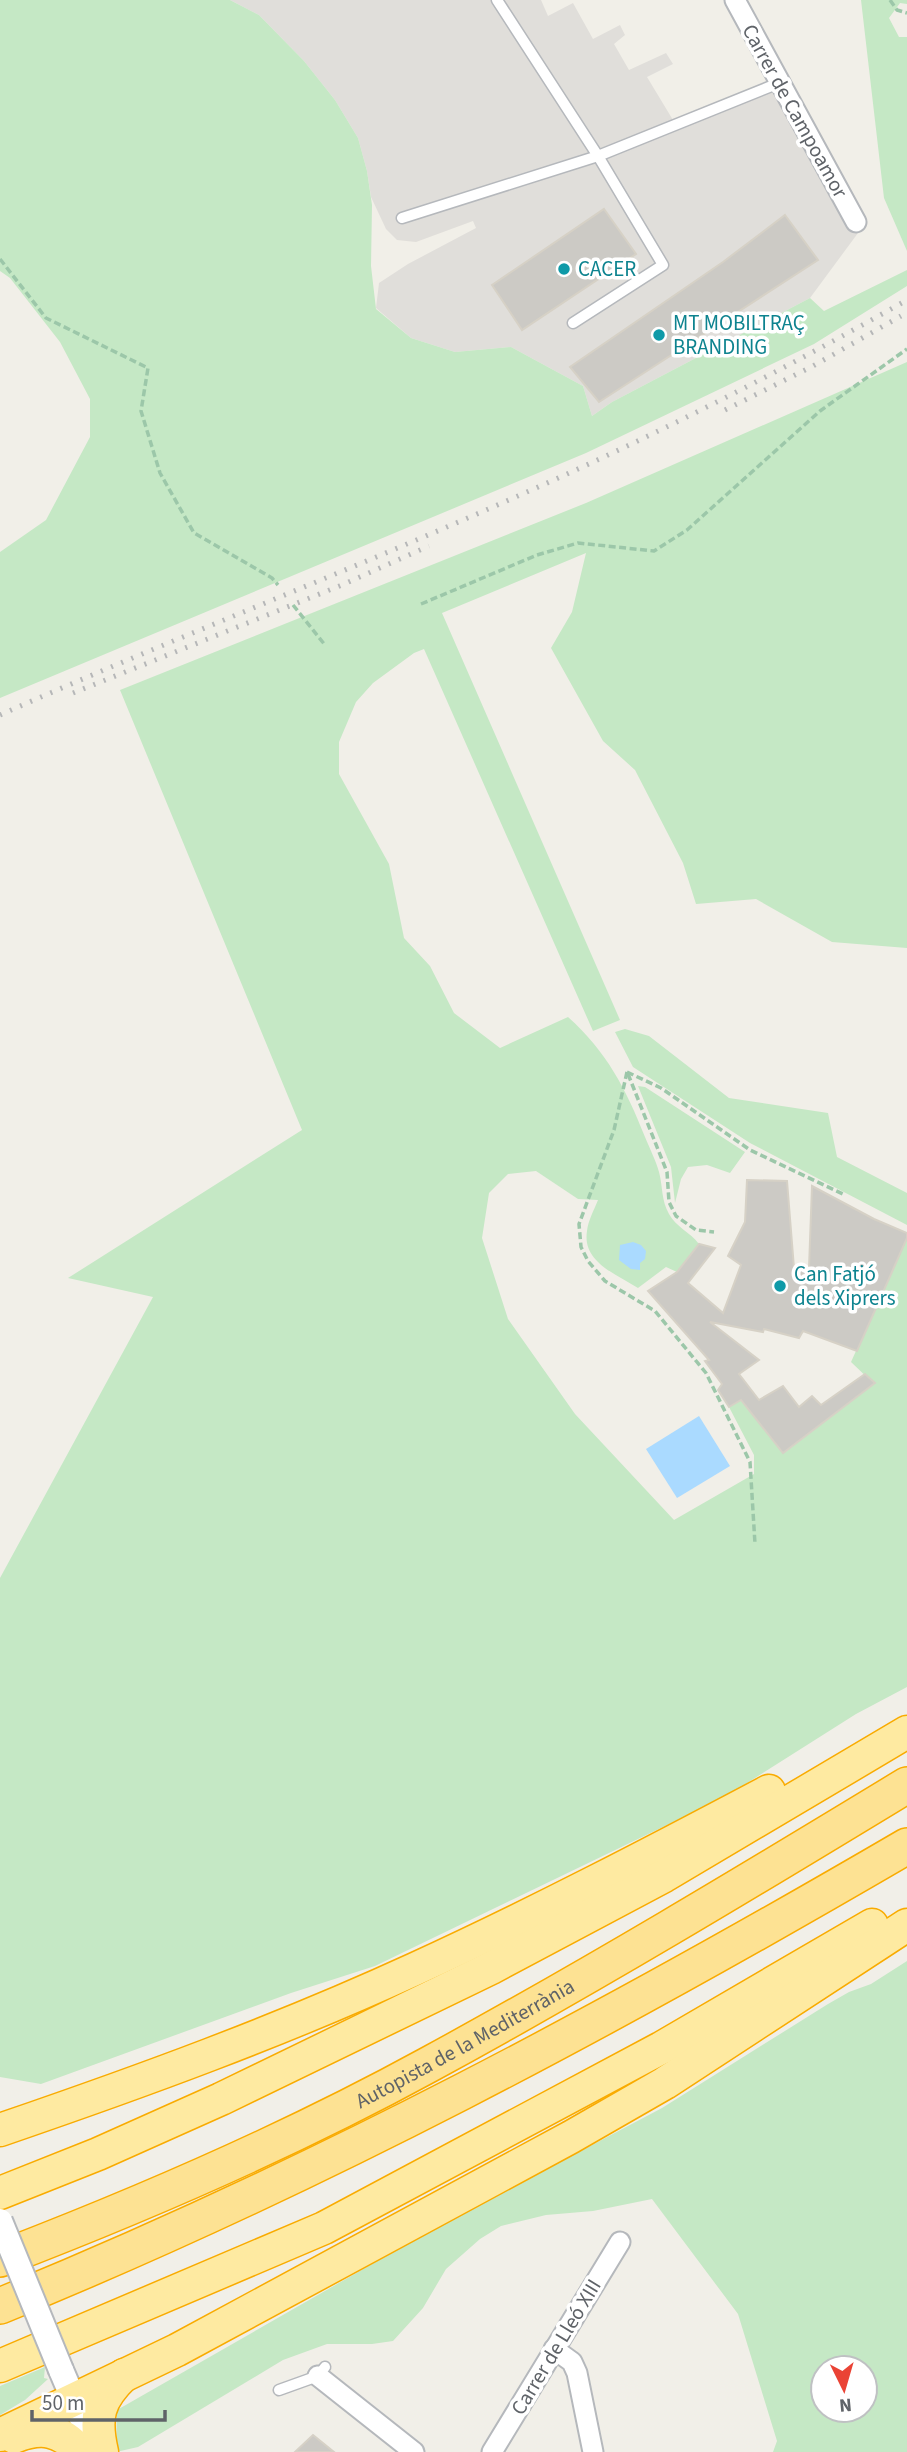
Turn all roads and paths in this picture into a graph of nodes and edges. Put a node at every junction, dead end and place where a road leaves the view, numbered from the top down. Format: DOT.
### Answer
graph roads {
  1 [pos="497,0"];
  2 [pos="734,0"];
  3 [pos="890,0"];
  4 [pos="907,13"];
  5 [pos="779,83"];
  6 [pos="598,156"];
  7 [pos="402,218"];
  8 [pos="856,222"];
  9 [pos="0,258"];
  10 [pos="573,323"];
  11 [pos="907,349"];
  12 [pos="278,585"];
  13 [pos="421,604"];
  14 [pos="293,605"];
  15 [pos="325,645"];
  16 [pos="627,1072"];
  17 [pos="845,1195"];
  18 [pos="714,1232"];
  19 [pos="755,1545"];
  20 [pos="907,1725"];
  21 [pos="907,1732"];
  22 [pos="907,1785"];
  23 [pos="907,1846"];
  24 [pos="907,1905"];
  25 [pos="907,1925"];
  26 [pos="235,2045"];
  27 [pos="428,2065"];
  28 [pos="149,2078"];
  29 [pos="0,2109"];
  30 [pos="0,2130"];
  31 [pos="0,2150"];
  32 [pos="0,2193"];
  33 [pos="0,2221"];
  34 [pos="0,2237"];
  35 [pos="620,2242"];
  36 [pos="0,2259"];
  37 [pos="0,2306"];
  38 [pos="554,2349"];
  39 [pos="0,2365"];
  40 [pos="132,2371"];
  41 [pos="322,2372"];
  42 [pos="67,2384"];
  43 [pos="279,2390"];
  44 [pos="0,2425"];
  45 [pos="0,2435"];
  46 [pos="0,2442"];
  47 [pos="80,2452"];
  48 [pos="96,2452"];
  49 [pos="102,2452"];
  50 [pos="414,2452"];
  51 [pos="492,2452"];
  52 [pos="593,2452"];
  1 -- 6 [label="lane"];
  2 -- 5 [label="street, Carrer de Campoamor"];
  3 -- 4 [label="path"];
  5 -- 6 [label="lane"];
  5 -- 8 [label="street, Carrer de Campoamor"];
  6 -- 7 [label="lane"];
  6 -- 10 [label="lane"];
  9 -- 12 [label="path"];
  11 -- 13 [label="path"];
  14 -- 15 [label="path"];
  16 -- 17 [label="path"];
  16 -- 18 [label="path"];
  16 -- 19 [label="path"];
  20 -- 26 [label="highway"];
  21 -- 32 [label="highway"];
  22 -- 27 [label="highway, Autopista de la Mediterrània"];
  23 -- 37 [label="highway, Autopista de la Mediterrània"];
  24 -- 39 [label="highway"];
  25 -- 40 [label="highway"];
  26 -- 28 [label="highway"];
  26 -- 31 [label="highway"];
  27 -- 34 [label="highway"];
  27 -- 36 [label="highway, Autopista de la Mediterrània"];
  28 -- 29 [label="highway"];
  28 -- 30 [label="highway"];
  33 -- 42 [label="street, bridge"];
  35 -- 38 [label="street, Carrer de Lleó XIII"];
  38 -- 51 [label="street, Carrer de Lleó XIII"];
  38 -- 52 [label="street"];
  40 -- 42 [label="highway"];
  40 -- 49 [label="highway"];
  41 -- 43 [label="lane"];
  41 -- 50 [label="street"];
  42 -- 44 [label="highway"];
  42 -- 45 [label="highway"];
  42 -- 48 [label="street"];
  46 -- 47 [label="highway"];
}
